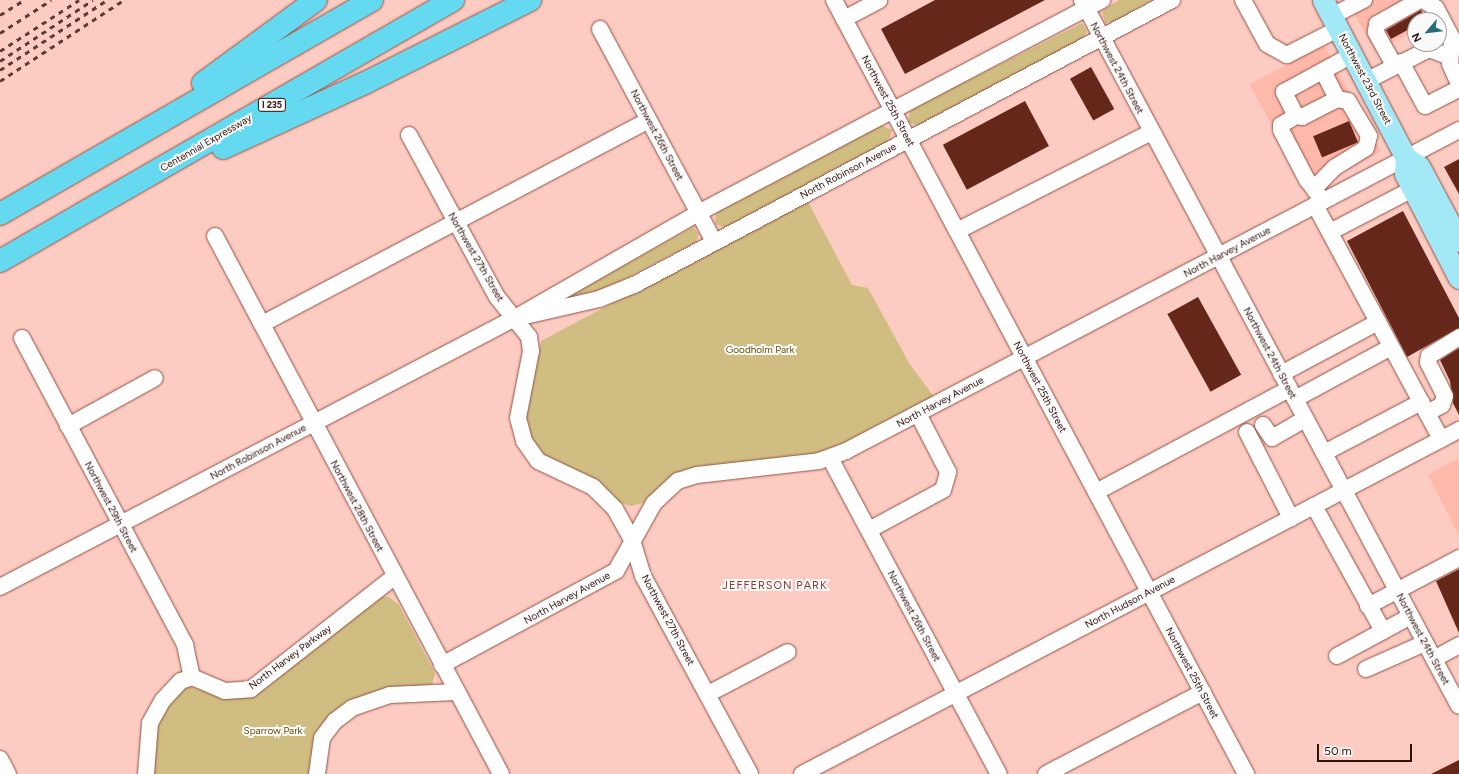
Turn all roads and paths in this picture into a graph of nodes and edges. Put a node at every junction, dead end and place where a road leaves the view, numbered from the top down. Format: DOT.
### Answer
graph roads {
  1 [pos="316,0"];
  2 [pos="372,0"];
  3 [pos="453,0"];
  4 [pos="530,0"];
  5 [pos="834,0"];
  6 [pos="879,0"];
  7 [pos="1102,0"];
  8 [pos="1172,0"];
  9 [pos="1243,0"];
  10 [pos="1364,0"];
  11 [pos="1422,0"];
  12 [pos="1084,4"];
  13 [pos="1331,15"];
  14 [pos="844,19"];
  15 [pos="600,29"];
  16 [pos="1101,37"];
  17 [pos="1352,55"];
  18 [pos="1450,57"];
  19 [pos="1398,64"];
  20 [pos="1323,71"];
  21 [pos="1366,81"];
  22 [pos="1459,84"];
  23 [pos="1459,89"];
  24 [pos="1337,99"];
  25 [pos="892,111"];
  26 [pos="1296,116"];
  27 [pos="649,120"];
  28 [pos="1459,130"];
  29 [pos="1151,132"];
  30 [pos="409,135"];
  31 [pos="908,140"];
  32 [pos="106,153"];
  33 [pos="1406,158"];
  34 [pos="1316,187"];
  35 [pos="1413,189"];
  36 [pos="1319,203"];
  37 [pos="91,209"];
  38 [pos="698,213"];
  39 [pos="0,214"];
  40 [pos="456,222"];
  41 [pos="957,231"];
  42 [pos="1330,232"];
  43 [pos="1458,235"];
  44 [pos="215,236"];
  45 [pos="714,242"];
  46 [pos="1218,257"];
  47 [pos="0,261"];
  48 [pos="1459,278"];
  49 [pos="515,318"];
  50 [pos="1378,322"];
  51 [pos="262,324"];
  52 [pos="1459,337"];
  53 [pos="22,338"];
  54 [pos="1391,347"];
  55 [pos="1024,358"];
  56 [pos="1281,374"];
  57 [pos="155,378"];
  58 [pos="1292,394"];
  59 [pos="1424,407"];
  60 [pos="918,414"];
  61 [pos="1305,419"];
  62 [pos="313,423"];
  63 [pos="1263,425"];
  64 [pos="68,426"];
  65 [pos="1459,430"];
  66 [pos="1247,432"];
  67 [pos="1441,439"];
  68 [pos="1324,453"];
  69 [pos="830,458"];
  70 [pos="1344,490"];
  71 [pos="1096,492"];
  72 [pos="1314,506"];
  73 [pos="1291,518"];
  74 [pos="120,524"];
  75 [pos="869,530"];
  76 [pos="632,540"];
  77 [pos="1459,558"];
  78 [pos="395,576"];
  79 [pos="0,587"];
  80 [pos="1397,591"];
  81 [pos="1149,592"];
  82 [pos="1368,606"];
  83 [pos="1411,616"];
  84 [pos="1383,631"];
  85 [pos="1425,643"];
  86 [pos="1459,645"];
  87 [pos="788,652"];
  88 [pos="1337,656"];
  89 [pos="1434,659"];
  90 [pos="442,665"];
  91 [pos="1366,669"];
  92 [pos="192,677"];
  93 [pos="456,692"];
  94 [pos="1202,692"];
  95 [pos="708,694"];
  96 [pos="956,694"];
  97 [pos="1459,706"];
  98 [pos="0,759"];
  99 [pos="8,774"];
  100 [pos="146,774"];
  101 [pos="317,774"];
  102 [pos="501,774"];
  103 [pos="750,774"];
  104 [pos="802,774"];
  105 [pos="998,774"];
  106 [pos="1046,774"];
  107 [pos="1246,774"];
  1 -- 32 [label="highway"];
  2 -- 32 [label="highway"];
  3 -- 37 [label="highway, Centennial Expressway / I 235"];
  4 -- 37 [label="highway"];
  5 -- 14 [label="street, Northwest 25th Street"];
  6 -- 14 [label="street"];
  7 -- 12 [label="street, North Robinson Avenue"];
  8 -- 16 [label="street, North Robinson Avenue"];
  9 -- 13 [label="street"];
  10 -- 13 [label="street"];
  11 -- 18 [label="street"];
  11 -- 19 [label="street"];
  12 -- 16 [label="street, Northwest 24th Street"];
  12 -- 25 [label="street, North Robinson Avenue"];
  13 -- 17 [label="main road, Northwest 23rd Street"];
  14 -- 25 [label="street, Northwest 25th Street"];
  15 -- 27 [label="street, Northwest 26th Street"];
  16 -- 29 [label="street, Northwest 24th Street"];
  16 -- 31 [label="street, North Robinson Avenue"];
  17 -- 20 [label="street"];
  17 -- 21 [label="main road, Northwest 23rd Street"];
  18 -- 19 [label="street"];
  18 -- 22 [label="street"];
  19 -- 21 [label="street"];
  19 -- 23 [label="street"];
  20 -- 24 [label="street"];
  20 -- 26 [label="street"];
  21 -- 33 [label="main road, Northwest 23rd Street"];
  24 -- 26 [label="street"];
  24 -- 34 [label="street"];
  25 -- 31 [label="street, Northwest 25th Street"];
  25 -- 38 [label="street, North Robinson Avenue"];
  26 -- 34 [label="street"];
  27 -- 38 [label="street, Northwest 26th Street"];
  27 -- 40 [label="street"];
  28 -- 33 [label="street, North Harvey Avenue"];
  29 -- 41 [label="street"];
  29 -- 46 [label="street, Northwest 24th Street"];
  30 -- 40 [label="street, Northwest 27th Street"];
  31 -- 41 [label="street, Northwest 25th Street"];
  31 -- 45 [label="street, North Robinson Avenue"];
  32 -- 39 [label="highway"];
  33 -- 35 [label="main road, Northwest 23rd Street"];
  33 -- 36 [label="street, North Harvey Avenue"];
  33 -- 43 [label="main road, Northwest 23rd Street"];
  34 -- 36 [label="street"];
  35 -- 42 [label="street"];
  35 -- 48 [label="main road, Northwest 23rd Street"];
  36 -- 42 [label="street"];
  36 -- 46 [label="street, North Harvey Avenue"];
  37 -- 47 [label="highway, Centennial Expressway / I 235"];
  38 -- 45 [label="street, Northwest 26th Street"];
  38 -- 49 [label="street, North Robinson Avenue"];
  40 -- 49 [label="street, Northwest 27th Street"];
  40 -- 51 [label="street"];
  41 -- 55 [label="street, Northwest 25th Street"];
  42 -- 50 [label="street"];
  44 -- 51 [label="street, Northwest 28th Street"];
  45 -- 49 [label="street, North Robinson Avenue"];
  46 -- 55 [label="street, North Harvey Avenue"];
  46 -- 56 [label="street, Northwest 24th Street"];
  49 -- 62 [label="street, North Robinson Avenue"];
  49 -- 76 [label="street, Northwest 27th Street"];
  50 -- 54 [label="street"];
  50 -- 56 [label="street"];
  51 -- 62 [label="street, Northwest 28th Street"];
  52 -- 59 [label="street"];
  53 -- 64 [label="street, Northwest 29th Street"];
  54 -- 58 [label="street"];
  54 -- 59 [label="street"];
  55 -- 60 [label="street, North Harvey Avenue"];
  55 -- 71 [label="street, Northwest 25th Street"];
  56 -- 58 [label="street, Northwest 24th Street"];
  57 -- 64 [label="street"];
  58 -- 61 [label="street, Northwest 24th Street"];
  58 -- 71 [label="street"];
  59 -- 67 [label="street"];
  59 -- 68 [label="street"];
  60 -- 69 [label="street, North Harvey Avenue"];
  60 -- 75 [label="street"];
  61 -- 63 [label="street"];
  61 -- 68 [label="street, Northwest 24th Street"];
  62 -- 74 [label="street, North Robinson Avenue"];
  62 -- 78 [label="street, Northwest 28th Street"];
  64 -- 74 [label="street, Northwest 29th Street"];
  65 -- 67 [label="street, North Hudson Avenue"];
  66 -- 73 [label="street"];
  67 -- 70 [label="street, North Hudson Avenue"];
  68 -- 70 [label="street, Northwest 24th Street"];
  69 -- 75 [label="street, Northwest 26th Street"];
  69 -- 76 [label="street, North Harvey Avenue"];
  70 -- 72 [label="street, North Hudson Avenue"];
  70 -- 80 [label="street, Northwest 24th Street"];
  71 -- 81 [label="street, Northwest 25th Street"];
  72 -- 73 [label="street, North Hudson Avenue"];
  72 -- 82 [label="street"];
  73 -- 81 [label="street, North Hudson Avenue"];
  74 -- 79 [label="street, North Robinson Avenue"];
  74 -- 92 [label="street, Northwest 29th Street"];
  75 -- 96 [label="street, Northwest 26th Street"];
  76 -- 90 [label="street, North Harvey Avenue"];
  76 -- 95 [label="street, Northwest 27th Street"];
  77 -- 80 [label="street"];
  78 -- 90 [label="street, Northwest 28th Street"];
  78 -- 92 [label="street, North Harvey Parkway"];
  80 -- 82 [label="street"];
  80 -- 83 [label="street, Northwest 24th Street"];
  81 -- 94 [label="street, Northwest 25th Street"];
  81 -- 96 [label="street, North Hudson Avenue"];
  82 -- 84 [label="street"];
  83 -- 84 [label="street"];
  83 -- 85 [label="street, Northwest 24th Street"];
  84 -- 88 [label="street"];
  85 -- 89 [label="street, Northwest 24th Street"];
  85 -- 91 [label="street"];
  86 -- 89 [label="street"];
  87 -- 95 [label="street"];
  89 -- 97 [label="street, Northwest 24th Street"];
  90 -- 93 [label="street, Northwest 28th Street"];
  92 -- 100 [label="street"];
  93 -- 101 [label="street"];
  93 -- 102 [label="street, Northwest 28th Street"];
  94 -- 106 [label="street"];
  94 -- 107 [label="street, Northwest 25th Street"];
  95 -- 103 [label="street, Northwest 27th Street"];
  96 -- 104 [label="street, North Hudson Avenue"];
  96 -- 105 [label="street, Northwest 26th Street"];
  98 -- 99 [label="street"];
}
